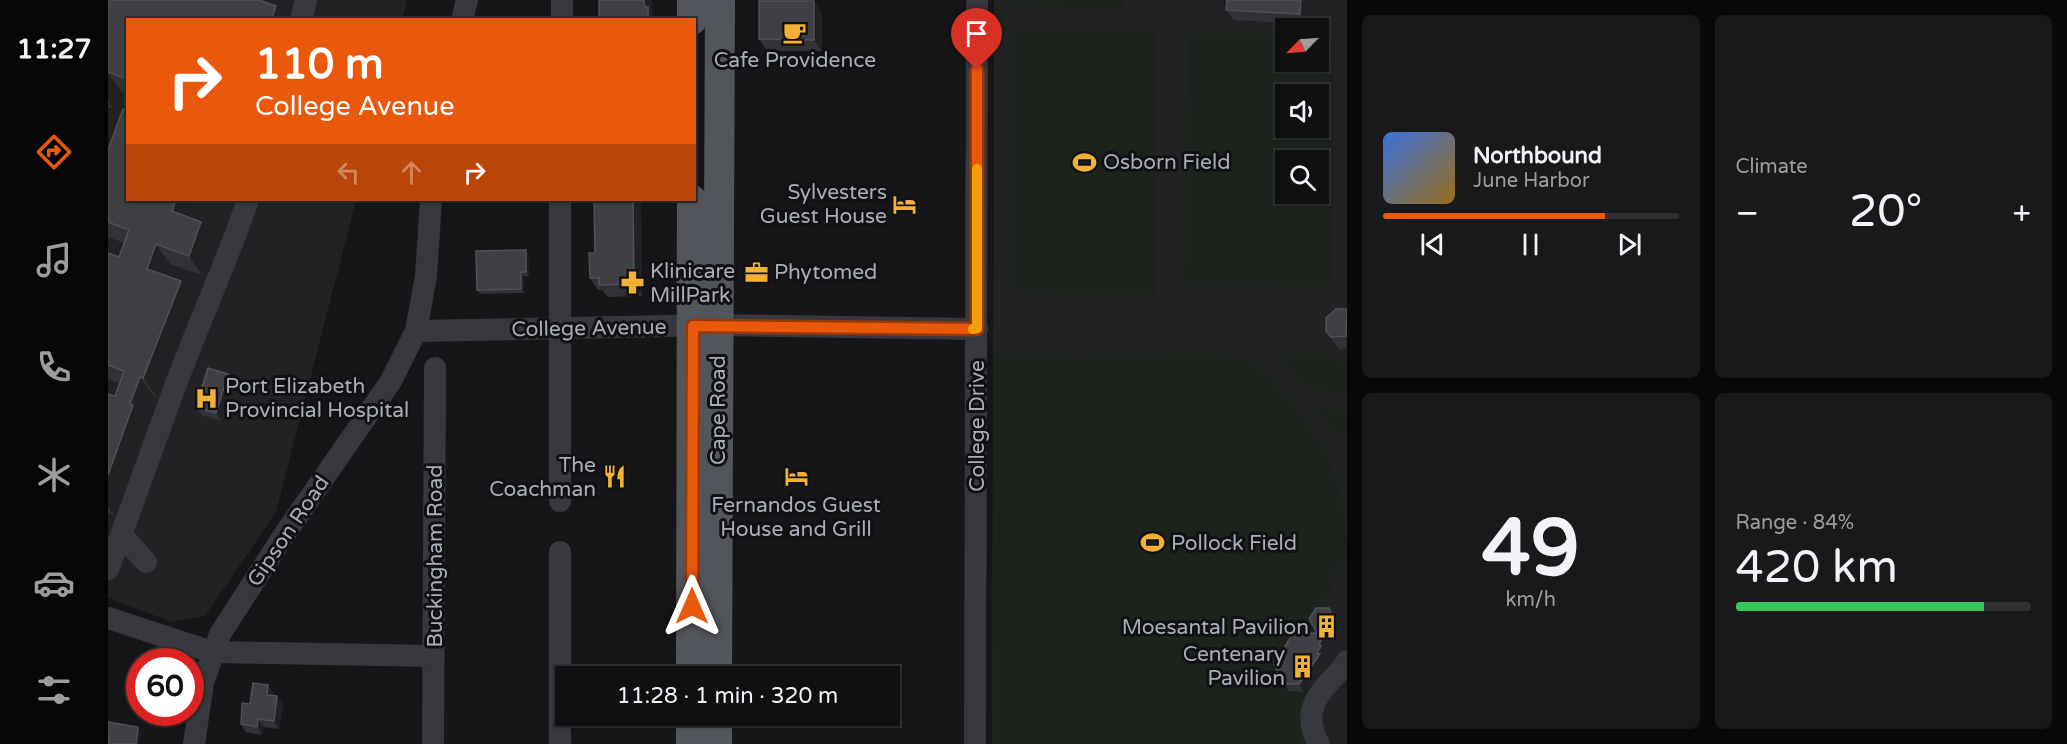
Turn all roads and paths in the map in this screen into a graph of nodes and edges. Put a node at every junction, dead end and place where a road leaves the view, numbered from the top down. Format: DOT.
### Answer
graph roads {
  1 [pos="306,0"];
  2 [pos="467,0"];
  3 [pos="562,0"];
  4 [pos="692,0"];
  5 [pos="720,0"];
  6 [pos="977,0"];
  7 [pos="302,18"];
  8 [pos="462,18"];
  9 [pos="562,18"];
  10 [pos="692,18"];
  11 [pos="248,201"];
  12 [pos="431,201"];
  13 [pos="560,201"];
  14 [pos="692,201"];
  15 [pos="705,325"];
  16 [pos="559,328"];
  17 [pos="977,329"];
  18 [pos="416,331"];
  19 [pos="435,368"];
  20 [pos="560,501"];
  21 [pos="122,535"];
  22 [pos="560,552"];
  23 [pos="146,562"];
  24 [pos="108,569"];
  25 [pos="108,618"];
  26 [pos="212,652"];
  27 [pos="435,656"];
  28 [pos="1347,661"];
  29 [pos="692,666"];
  30 [pos="717,666"];
  31 [pos="691,726"];
  32 [pos="717,726"];
  33 [pos="194,744"];
  34 [pos="433,744"];
  35 [pos="560,744"];
  36 [pos="691,744"];
  37 [pos="717,744"];
  38 [pos="975,744"];
  39 [pos="1319,744"];
  1 -- 7 [label="street"];
  2 -- 8 [label="street"];
  3 -- 9 [label="street"];
  4 -- 10 [label="main road"];
  5 -- 15 [label="main road, Cape Road"];
  6 -- 17 [label="street, College Drive"];
  11 -- 21 [label="street"];
  12 -- 18 [label="street"];
  13 -- 16 [label="street"];
  14 -- 15 [label="main road, Cape Road"];
  15 -- 16 [label="street, College Avenue"];
  15 -- 17 [label="street, College Avenue"];
  15 -- 29 [label="main road, Cape Road"];
  15 -- 30 [label="main road, Cape Road"];
  16 -- 18 [label="street, College Avenue"];
  16 -- 20 [label="street"];
  17 -- 38 [label="street, College Drive"];
  18 -- 26 [label="street, Gipson Road"];
  19 -- 27 [label="street, Buckingham Road"];
  21 -- 23 [label="street"];
  21 -- 24 [label="street"];
  22 -- 35 [label="street"];
  25 -- 26 [label="street"];
  26 -- 27 [label="street"];
  26 -- 33 [label="street, Gipson Road"];
  27 -- 34 [label="street, Buckingham Road"];
  28 -- 39 [label="street"];
  31 -- 36 [label="main road"];
  32 -- 37 [label="main road"];
}
